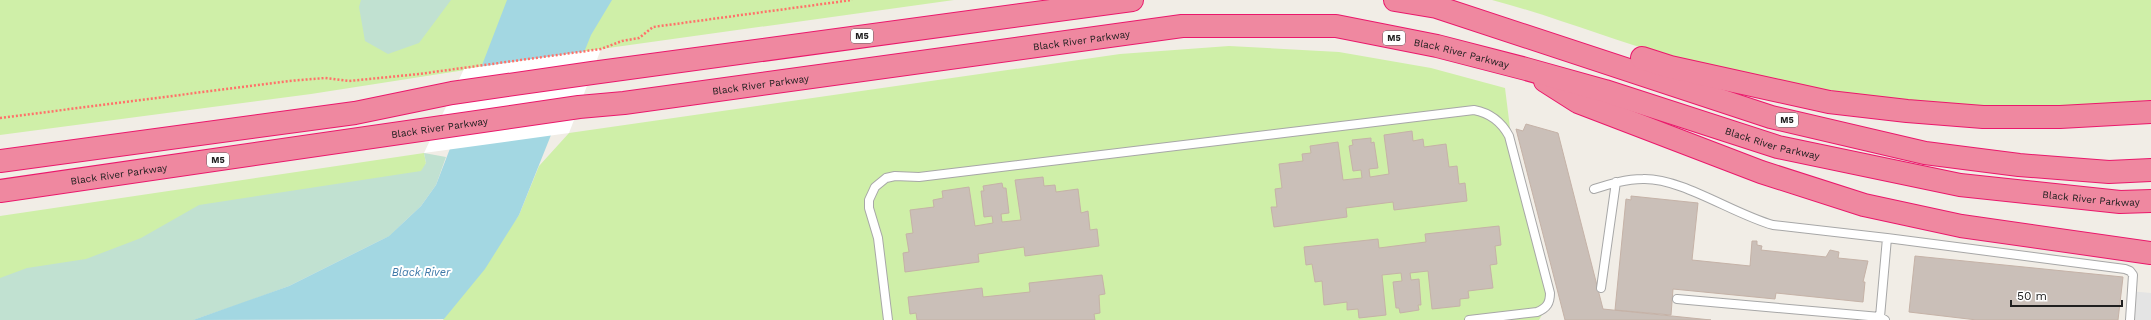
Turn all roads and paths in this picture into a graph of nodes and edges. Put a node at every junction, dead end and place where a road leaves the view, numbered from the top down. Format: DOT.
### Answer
graph roads {
  1 [pos="852,0"];
  2 [pos="1132,0"];
  3 [pos="1394,0"];
  4 [pos="1437,7"];
  5 [pos="1526,69"];
  6 [pos="2151,112"];
  7 [pos="0,118"];
  8 [pos="0,161"];
  9 [pos="2151,170"];
  10 [pos="1616,182"];
  11 [pos="1594,189"];
  12 [pos="0,191"];
  13 [pos="2151,201"];
  14 [pos="1887,238"];
  15 [pos="2151,253"];
  16 [pos="1601,288"];
  17 [pos="1677,299"];
  18 [pos="1883,319"];
  19 [pos="888,320"];
  20 [pos="1469,320"];
  21 [pos="2130,320"];
  1 -- 7 [label="path"];
  2 -- 8 [label="highway, M5"];
  3 -- 4 [label="highway, M5"];
  4 -- 6 [label="highway"];
  4 -- 9 [label="highway, M5"];
  5 -- 12 [label="highway, Black River Parkway / M5"];
  5 -- 13 [label="highway, Black River Parkway / M5"];
  5 -- 15 [label="highway"];
  10 -- 11 [label="lane"];
  10 -- 14 [label="lane"];
  10 -- 16 [label="lane"];
  14 -- 18 [label="lane"];
  14 -- 21 [label="lane"];
  17 -- 18 [label="lane"];
  19 -- 20 [label="lane"];
}
